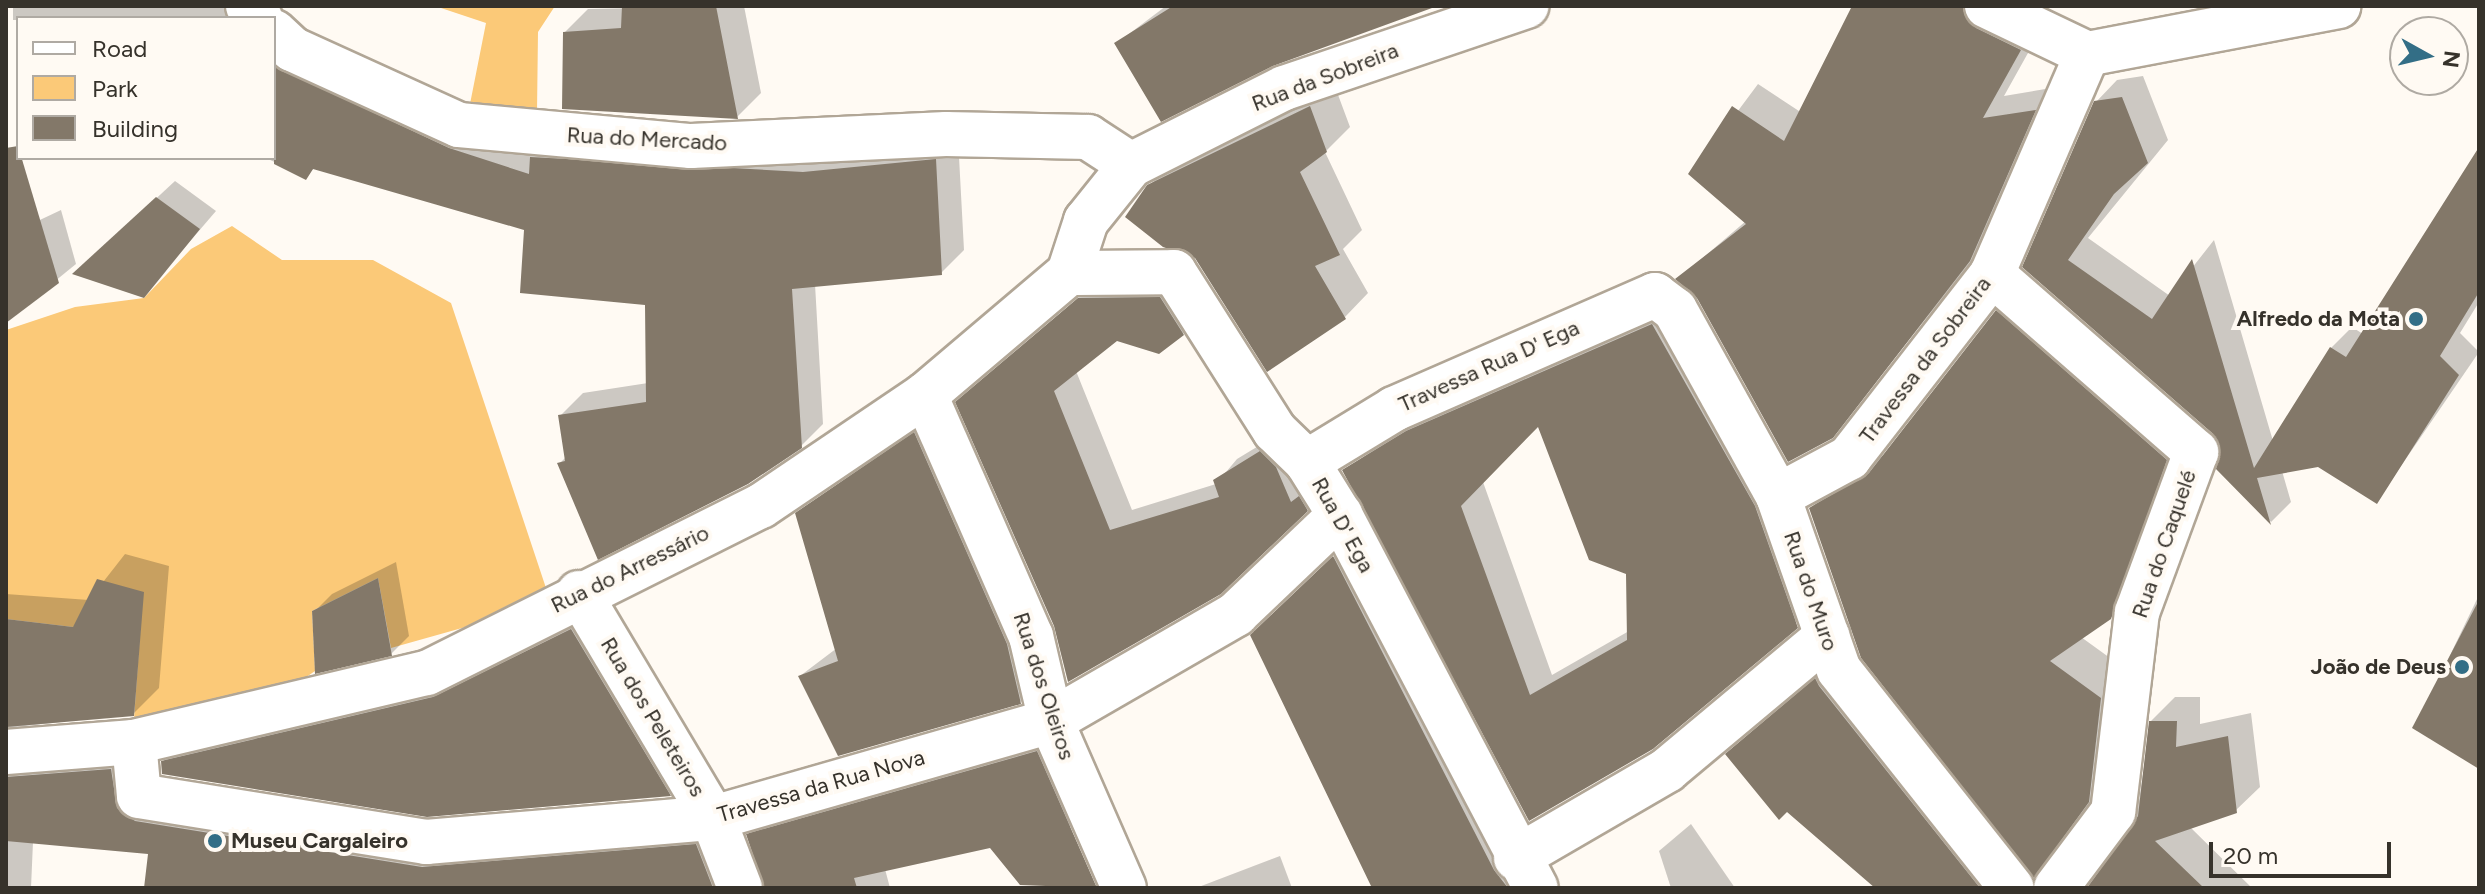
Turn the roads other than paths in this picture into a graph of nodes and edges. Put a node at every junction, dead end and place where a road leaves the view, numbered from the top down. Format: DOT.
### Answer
graph roads {
  1 [pos="1526,6"];
  2 [pos="1987,6"];
  3 [pos="2338,6"];
  4 [pos="2270,11"];
  5 [pos="276,34"];
  6 [pos="2087,54"];
  7 [pos="1131,165"];
  8 [pos="1069,273"];
  9 [pos="1992,274"];
  10 [pos="1675,310"];
  11 [pos="925,395"];
  12 [pos="1307,462"];
  13 [pos="1778,496"];
  14 [pos="1340,515"];
  15 [pos="579,593"];
  16 [pos="1827,636"];
  17 [pos="1051,721"];
  18 [pos="134,742"];
  19 [pos="6,752"];
  20 [pos="713,818"];
  21 [pos="1526,873"];
  22 [pos="740,888"];
  23 [pos="1124,888"];
  24 [pos="2012,888"];
  25 [pos="2056,888"];
  1 -- 7 [label="street, Rua da Sobreira"];
  2 -- 6 [label="street"];
  3 -- 4 [label="street"];
  4 -- 6 [label="street"];
  5 -- 7 [label="street, Rua do Mercado"];
  6 -- 9 [label="street, Travessa da Sobreira"];
  7 -- 8 [label="street"];
  8 -- 11 [label="street, Rua do Arressário"];
  8 -- 12 [label="street, Rua D' Ega"];
  9 -- 13 [label="street, Travessa da Sobreira"];
  9 -- 25 [label="street, Rua do Caquelé"];
  10 -- 12 [label="street, Travessa Rua D' Ega"];
  10 -- 13 [label="street, Rua do Muro"];
  11 -- 15 [label="street, Rua do Arressário"];
  11 -- 17 [label="street, Rua dos Oleiros"];
  12 -- 14 [label="street, Rua D' Ega"];
  13 -- 16 [label="street, Rua do Muro"];
  14 -- 17 [label="street, Travessa da Rua Nova"];
  14 -- 21 [label="street, Rua D' Ega"];
  15 -- 18 [label="street, Rua do Arressário"];
  15 -- 20 [label="street, Rua dos Peleteiros"];
  16 -- 21 [label="street"];
  16 -- 24 [label="street, Rua do Muro"];
  17 -- 20 [label="street, Travessa da Rua Nova"];
  17 -- 23 [label="street, Rua dos Oleiros"];
  18 -- 19 [label="street, Rua do Arressário"];
  18 -- 20 [label="street, Travessa da Rua Nova"];
  20 -- 22 [label="street, Rua dos Peleteiros"];
}
